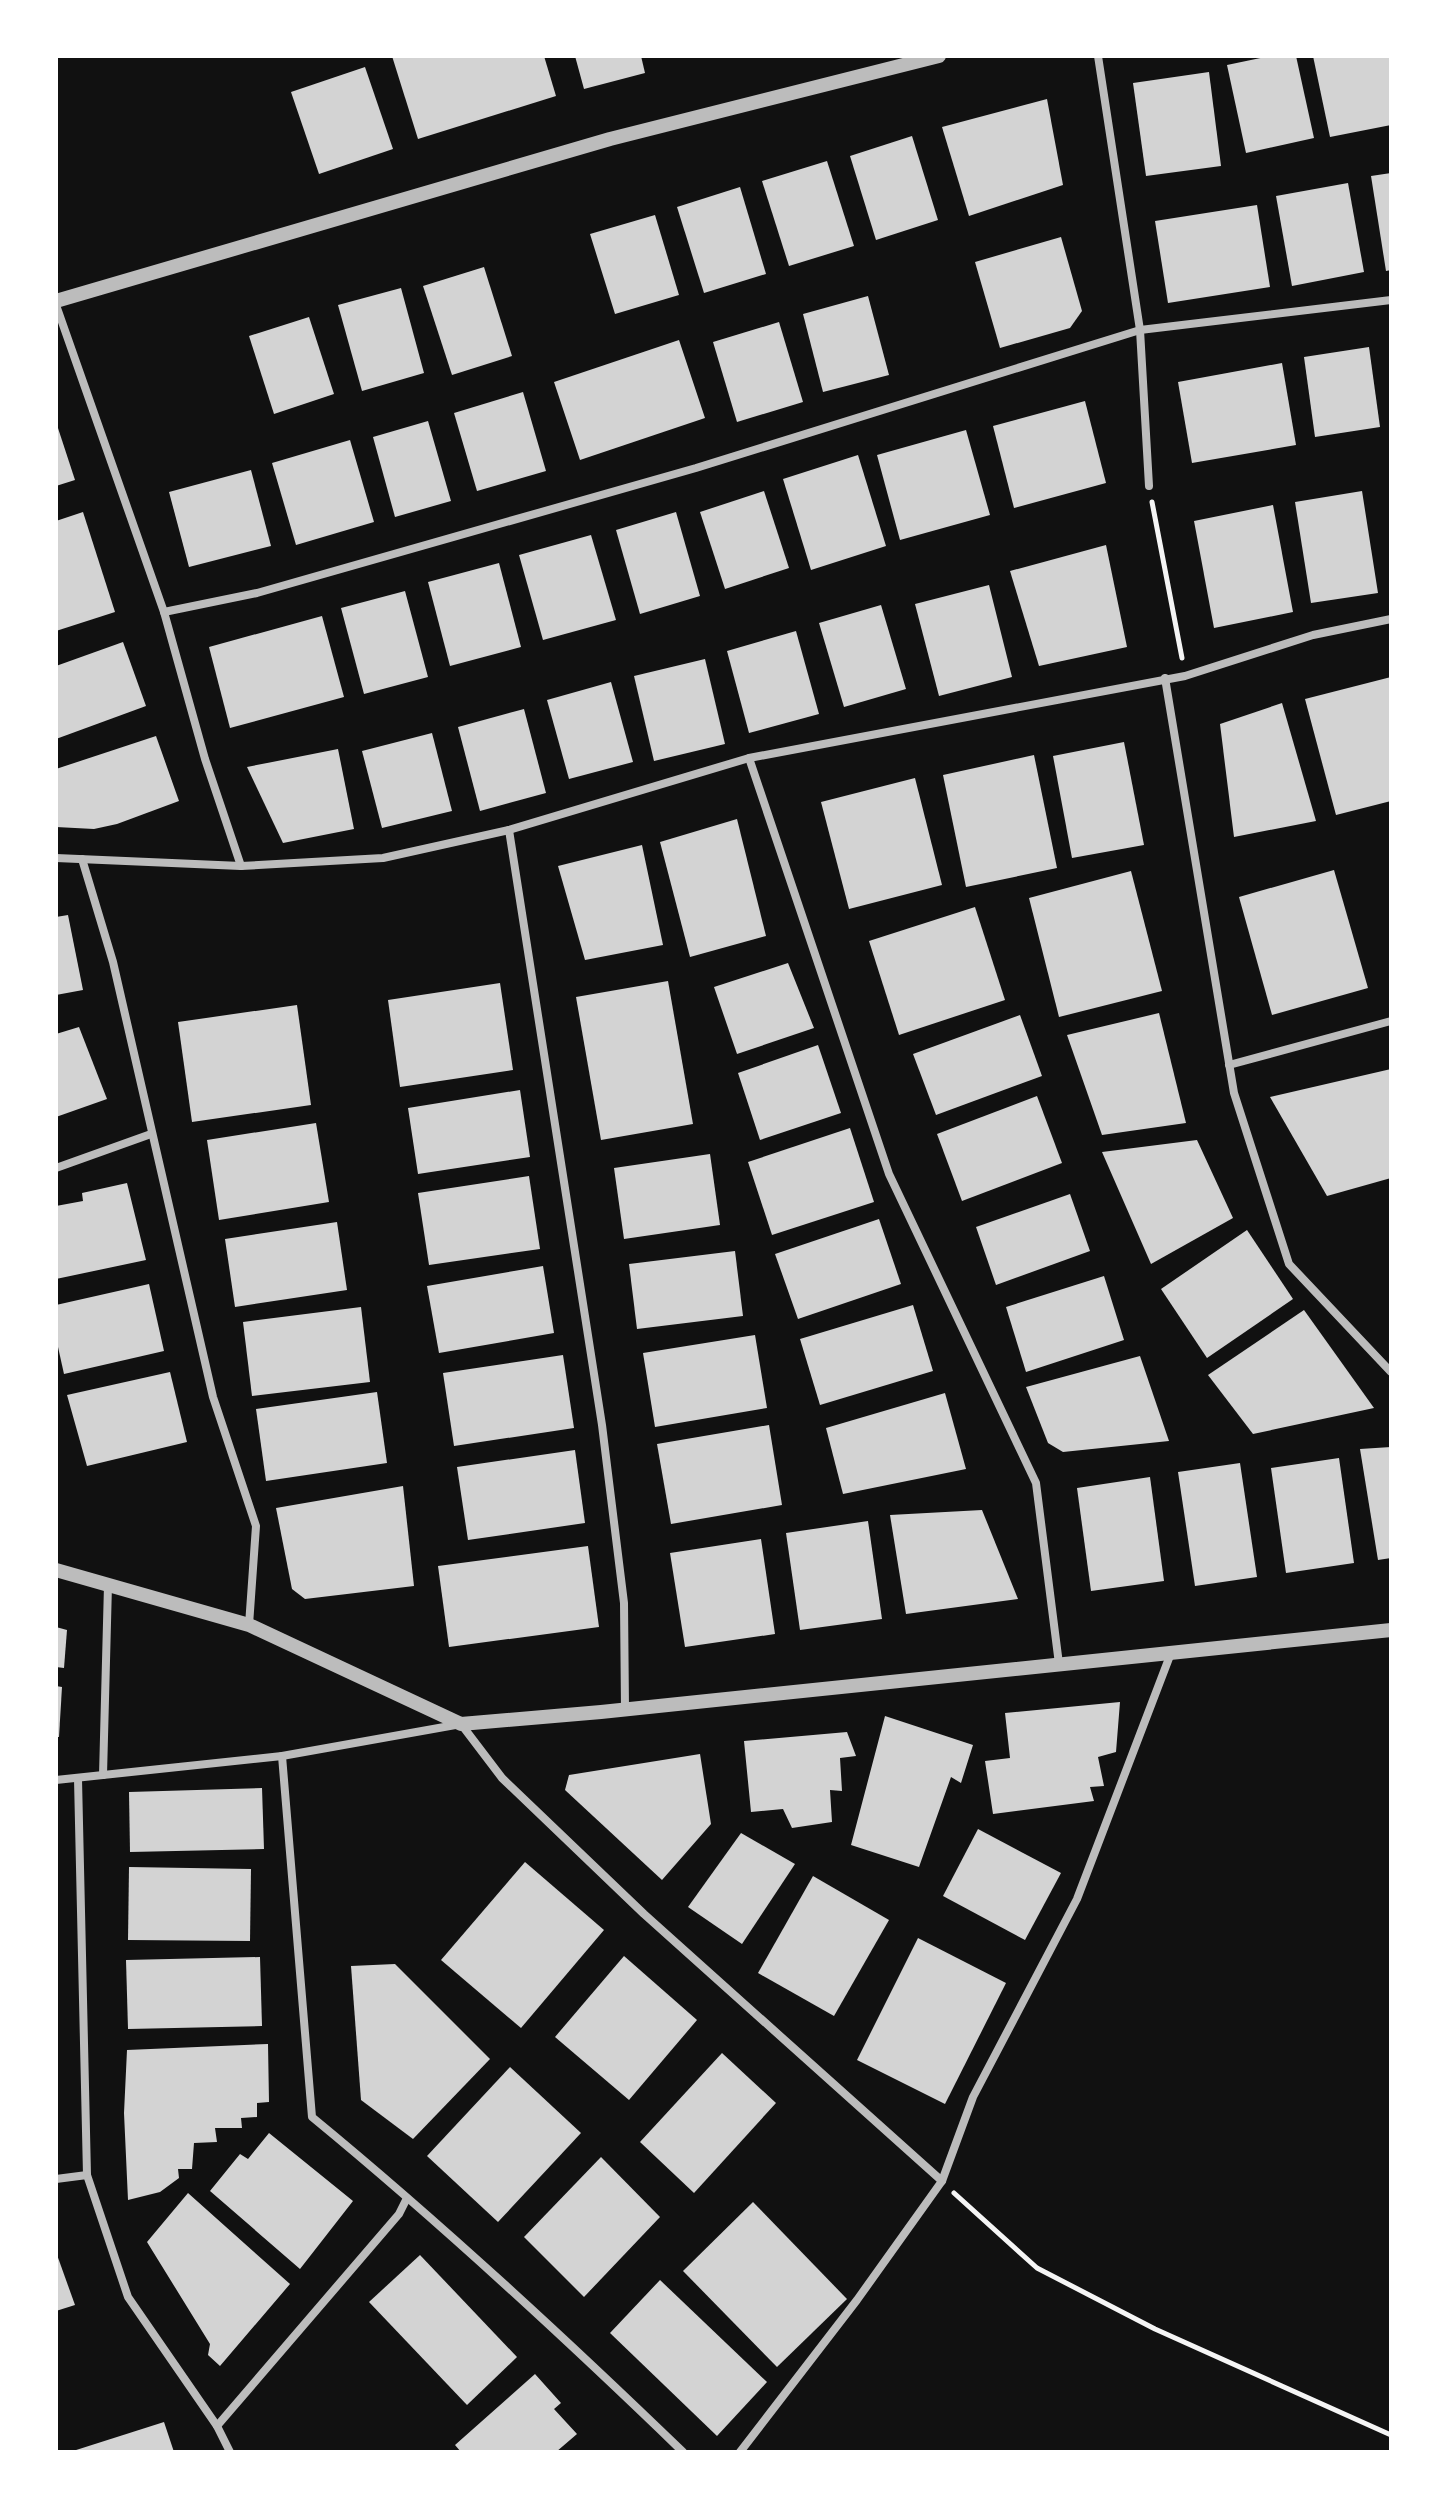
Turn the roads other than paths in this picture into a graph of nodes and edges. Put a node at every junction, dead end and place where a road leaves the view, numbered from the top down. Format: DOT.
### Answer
graph roads {
  1 [pos="939,56"];
  2 [pos="1098,56"];
  3 [pos="1391,300"];
  4 [pos="56,303"];
  5 [pos="1140,330"];
  6 [pos="1149,486"];
  7 [pos="164,612"];
  8 [pos="1391,619"];
  9 [pos="1165,678"];
  10 [pos="749,758"];
  11 [pos="509,830"];
  12 [pos="56,858"];
  13 [pos="82,859"];
  14 [pos="241,866"];
  15 [pos="1391,1021"];
  16 [pos="1229,1065"];
  17 [pos="151,1134"];
  18 [pos="56,1168"];
  19 [pos="1391,1372"];
  20 [pos="56,1570"];
  21 [pos="108,1584"];
  22 [pos="249,1625"];
  23 [pos="1391,1630"];
  24 [pos="1171,1653"];
  25 [pos="1059,1664"];
  26 [pos="625,1709"];
  27 [pos="461,1724"];
  28 [pos="282,1756"];
  29 [pos="103,1775"];
  30 [pos="78,1779"];
  31 [pos="56,1780"];
  32 [pos="87,2175"];
  33 [pos="56,2179"];
  34 [pos="942,2181"];
  35 [pos="407,2198"];
  36 [pos="217,2426"];
  37 [pos="230,2452"];
  38 [pos="683,2452"];
  39 [pos="740,2452"];
  1 -- 4 [label="street"];
  2 -- 5 [label="street"];
  3 -- 5 [label="street"];
  4 -- 7 [label="street"];
  5 -- 6 [label="street"];
  5 -- 7 [label="street"];
  7 -- 14 [label="street"];
  8 -- 9 [label="street"];
  9 -- 10 [label="street"];
  9 -- 16 [label="street"];
  10 -- 11 [label="street"];
  10 -- 25 [label="street"];
  11 -- 14 [label="street"];
  11 -- 26 [label="street"];
  12 -- 13 [label="street"];
  13 -- 14 [label="street"];
  13 -- 17 [label="street"];
  15 -- 16 [label="street"];
  16 -- 19 [label="street"];
  17 -- 18 [label="street"];
  17 -- 22 [label="street"];
  20 -- 21 [label="street"];
  21 -- 22 [label="street"];
  21 -- 29 [label="street"];
  22 -- 27 [label="street"];
  23 -- 24 [label="street"];
  24 -- 25 [label="street"];
  24 -- 34 [label="street"];
  25 -- 26 [label="street"];
  26 -- 27 [label="street"];
  27 -- 28 [label="street"];
  27 -- 34 [label="street"];
  28 -- 29 [label="street"];
  28 -- 35 [label="street"];
  29 -- 30 [label="street"];
  30 -- 31 [label="street"];
  30 -- 32 [label="street"];
  32 -- 33 [label="street"];
  32 -- 36 [label="street"];
  34 -- 39 [label="street"];
  35 -- 36 [label="street"];
  35 -- 38 [label="street"];
  36 -- 37 [label="street"];
}
